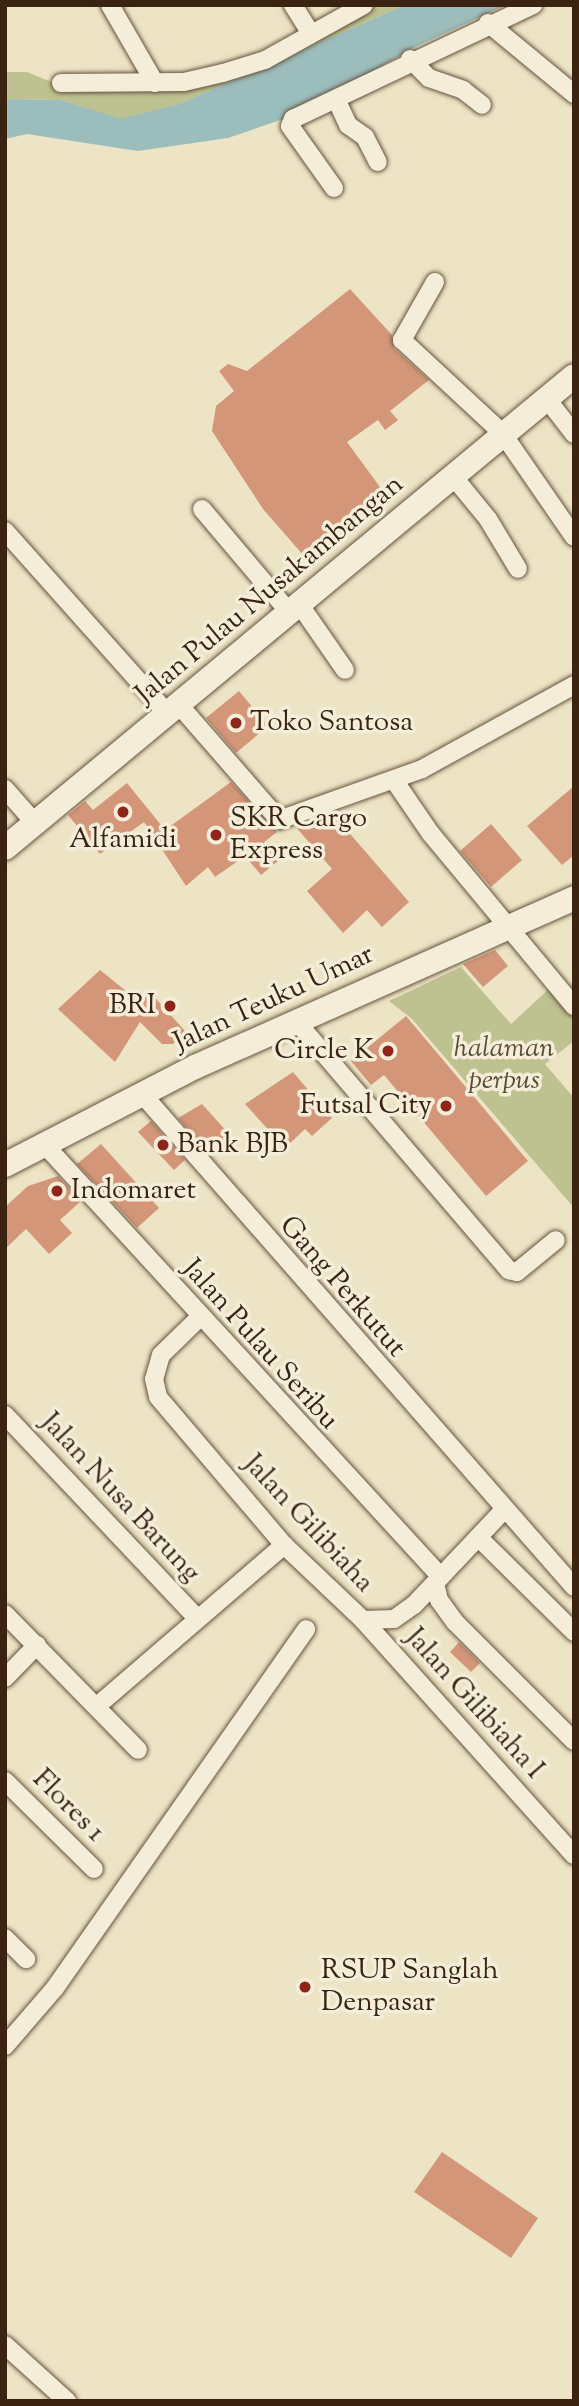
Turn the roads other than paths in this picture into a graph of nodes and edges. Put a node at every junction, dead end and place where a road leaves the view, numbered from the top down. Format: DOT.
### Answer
graph roads {
  1 [pos="110,5"];
  2 [pos="293,5"];
  3 [pos="533,5"];
  4 [pos="359,6"];
  5 [pos="488,23"];
  6 [pos="311,34"];
  7 [pos="410,59"];
  8 [pos="61,83"];
  9 [pos="155,83"];
  10 [pos="574,94"];
  11 [pos="336,99"];
  12 [pos="482,105"];
  13 [pos="378,162"];
  14 [pos="334,188"];
  15 [pos="435,282"];
  16 [pos="574,376"];
  17 [pos="547,399"];
  18 [pos="574,433"];
  19 [pos="503,434"];
  20 [pos="452,475"];
  21 [pos="202,509"];
  22 [pos="5,531"];
  23 [pos="574,537"];
  24 [pos="517,569"];
  25 [pos="295,609"];
  26 [pos="345,670"];
  27 [pos="574,685"];
  28 [pos="175,710"];
  29 [pos="394,780"];
  30 [pos="5,789"];
  31 [pos="36,824"];
  32 [pos="5,848"];
  33 [pos="574,898"];
  34 [pos="509,927"];
  35 [pos="574,1006"];
  36 [pos="296,1021"];
  37 [pos="142,1095"];
  38 [pos="44,1144"];
  39 [pos="5,1166"];
  40 [pos="556,1240"];
  41 [pos="199,1318"];
  42 [pos="5,1415"];
  43 [pos="502,1512"];
  44 [pos="478,1537"];
  45 [pos="284,1545"];
  46 [pos="438,1580"];
  47 [pos="574,1587"];
  48 [pos="5,1614"];
  49 [pos="196,1617"];
  50 [pos="363,1620"];
  51 [pos="306,1629"];
  52 [pos="574,1632"];
  53 [pos="37,1645"];
  54 [pos="5,1678"];
  55 [pos="97,1706"];
  56 [pos="574,1741"];
  57 [pos="138,1750"];
  58 [pos="5,1780"];
  59 [pos="574,1855"];
  60 [pos="94,1869"];
  61 [pos="5,1938"];
  62 [pos="26,1959"];
  63 [pos="5,2046"];
  64 [pos="5,2345"];
  65 [pos="67,2401"];
  1 -- 9 [label="street"];
  2 -- 6 [label="street"];
  3 -- 5 [label="street"];
  4 -- 6 [label="street"];
  5 -- 7 [label="street"];
  5 -- 10 [label="street"];
  6 -- 9 [label="street"];
  7 -- 11 [label="street"];
  7 -- 12 [label="street"];
  8 -- 9 [label="street"];
  11 -- 13 [label="street"];
  11 -- 14 [label="street"];
  15 -- 19 [label="street"];
  16 -- 17 [label="street, Jalan Pulau Nusakambangan"];
  17 -- 18 [label="street"];
  17 -- 19 [label="street, Jalan Pulau Nusakambangan"];
  19 -- 20 [label="street, Jalan Pulau Nusakambangan"];
  19 -- 23 [label="street"];
  20 -- 24 [label="street"];
  20 -- 25 [label="street, Jalan Pulau Nusakambangan"];
  21 -- 25 [label="street"];
  22 -- 28 [label="street"];
  25 -- 26 [label="street"];
  25 -- 28 [label="street, Jalan Pulau Nusakambangan"];
  27 -- 29 [label="street"];
  28 -- 29 [label="street"];
  28 -- 31 [label="street, Jalan Pulau Nusakambangan"];
  29 -- 34 [label="street"];
  30 -- 31 [label="street"];
  31 -- 32 [label="street, Jalan Pulau Nusakambangan"];
  33 -- 34 [label="street, Jalan Teuku Umar"];
  34 -- 35 [label="street"];
  34 -- 36 [label="street, Jalan Teuku Umar"];
  36 -- 37 [label="street, Jalan Teuku Umar"];
  36 -- 40 [label="street"];
  37 -- 38 [label="street, Jalan Teuku Umar"];
  37 -- 43 [label="street, Gang Perkutut"];
  38 -- 39 [label="street, Jalan Teuku Umar"];
  38 -- 41 [label="street, Jalan Pulau Seribu"];
  41 -- 45 [label="street, Jalan Gilibiaha"];
  41 -- 46 [label="street, Jalan Pulau Seribu"];
  42 -- 49 [label="street, Jalan Nusa Barung"];
  43 -- 44 [label="street, Jalan Gilibiaha"];
  43 -- 47 [label="street, Gang Perkutut"];
  44 -- 46 [label="street, Jalan Gilibiaha"];
  44 -- 52 [label="street"];
  45 -- 49 [label="street"];
  45 -- 50 [label="street, Jalan Gilibiaha"];
  46 -- 50 [label="street, Jalan Gilibiaha"];
  46 -- 56 [label="street, Jalan Pulau Seribu"];
  48 -- 53 [label="street"];
  49 -- 55 [label="street"];
  50 -- 59 [label="street, Jalan Gilibiaha I"];
  51 -- 63 [label="street"];
  53 -- 54 [label="street"];
  53 -- 55 [label="street"];
  55 -- 57 [label="street"];
  58 -- 60 [label="street, Flores 1"];
  61 -- 62 [label="street"];
  64 -- 65 [label="street"];
}
